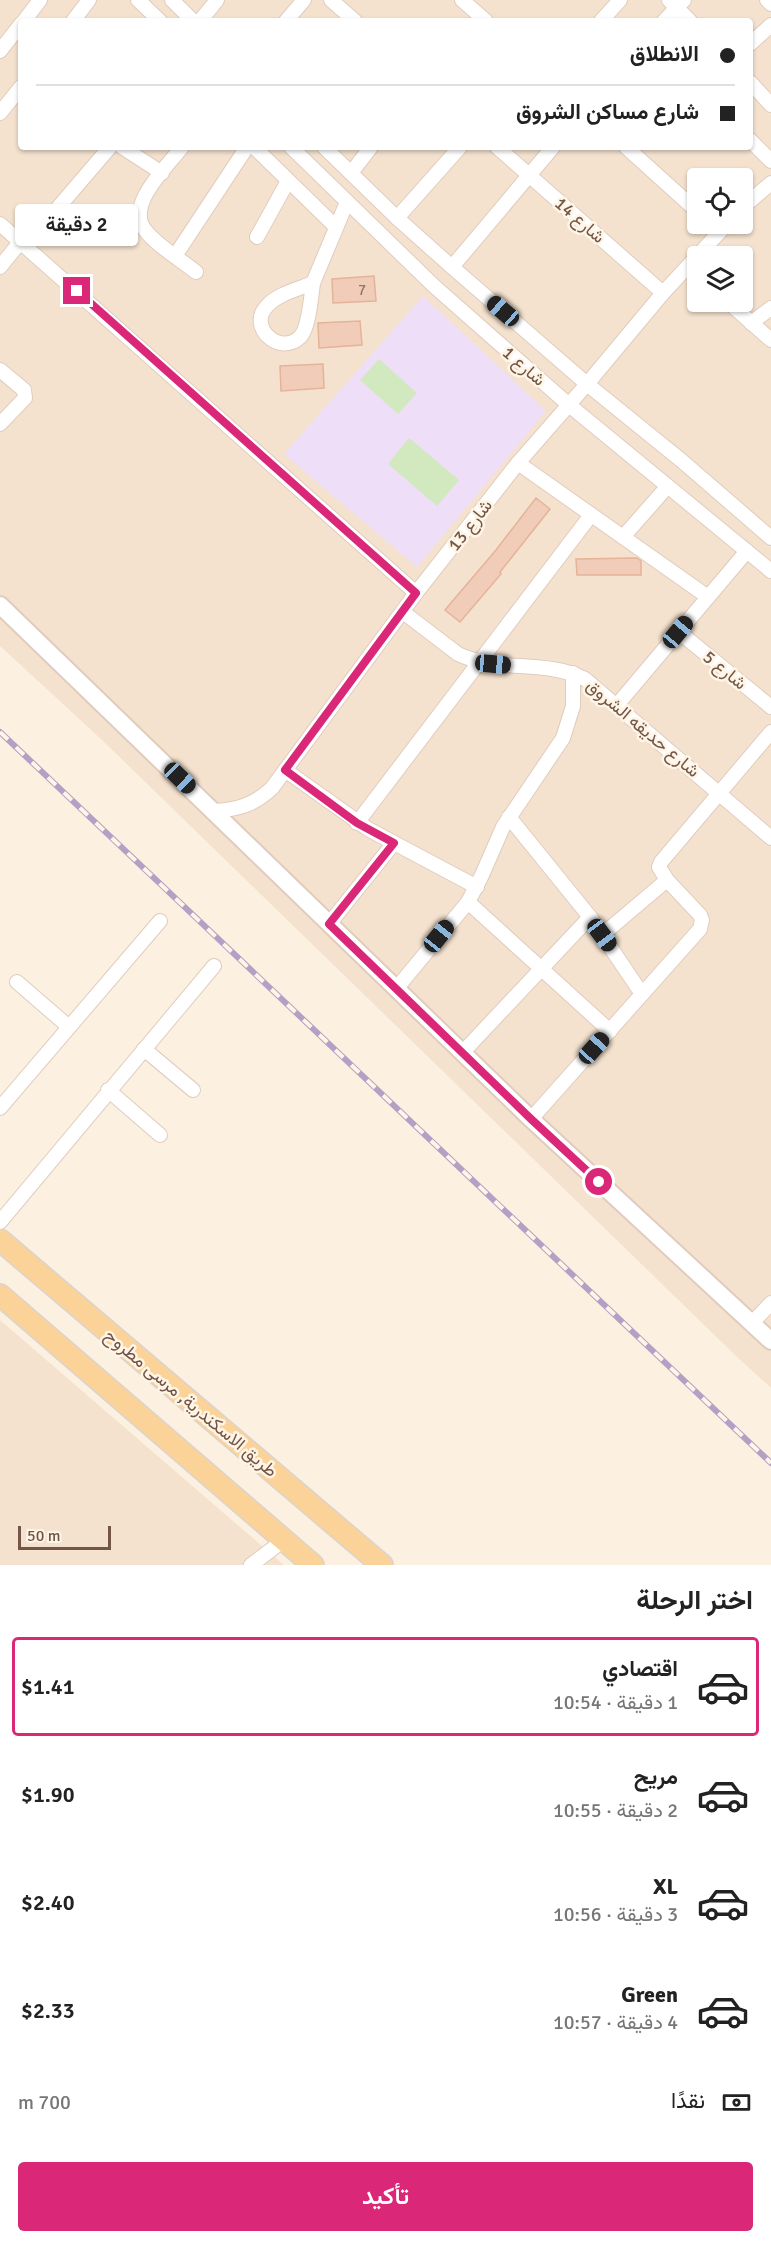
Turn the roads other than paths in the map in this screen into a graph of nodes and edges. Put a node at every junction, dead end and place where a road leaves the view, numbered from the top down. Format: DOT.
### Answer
graph roads {
  1 [pos="40,0"];
  2 [pos="89,0"];
  3 [pos="138,0"];
  4 [pos="172,0"];
  5 [pos="217,0"];
  6 [pos="304,0"];
  7 [pos="331,0"];
  8 [pos="462,0"];
  9 [pos="766,0"];
  10 [pos="614,2"];
  11 [pos="677,3"];
  12 [pos="771,4"];
  13 [pos="26,18"];
  14 [pos="75,18"];
  15 [pos="157,18"];
  16 [pos="190,18"];
  17 [pos="202,18"];
  18 [pos="289,18"];
  19 [pos="352,18"];
  20 [pos="483,18"];
  21 [pos="603,18"];
  22 [pos="666,18"];
  23 [pos="688,18"];
  24 [pos="771,25"];
  25 [pos="18,28"];
  26 [pos="753,41"];
  27 [pos="0,51"];
  28 [pos="753,84"];
  29 [pos="18,91"];
  30 [pos="768,97"];
  31 [pos="0,113"];
  32 [pos="753,143"];
  33 [pos="107,150"];
  34 [pos="127,150"];
  35 [pos="180,150"];
  36 [pos="245,150"];
  37 [pos="257,150"];
  38 [pos="294,150"];
  39 [pos="327,150"];
  40 [pos="369,150"];
  41 [pos="457,150"];
  42 [pos="500,150"];
  43 [pos="550,150"];
  44 [pos="629,150"];
  45 [pos="771,161"];
  46 [pos="162,172"];
  47 [pos="351,173"];
  48 [pos="529,175"];
  49 [pos="288,181"];
  50 [pos="771,183"];
  51 [pos="753,199"];
  52 [pos="347,202"];
  53 [pos="687,202"];
  54 [pos="397,218"];
  55 [pos="0,224"];
  56 [pos="336,227"];
  57 [pos="257,237"];
  58 [pos="24,243"];
  59 [pos="175,256"];
  60 [pos="0,267"];
  61 [pos="452,267"];
  62 [pos="196,272"];
  63 [pos="687,274"];
  64 [pos="313,283"];
  65 [pos="663,293"];
  66 [pos="771,308"];
  67 [pos="739,312"];
  68 [pos="752,323"];
  69 [pos="771,340"];
  70 [pos="0,370"];
  71 [pos="587,384"];
  72 [pos="569,405"];
  73 [pos="0,424"];
  74 [pos="518,463"];
  75 [pos="667,487"];
  76 [pos="591,515"];
  77 [pos="623,537"];
  78 [pos="771,538"];
  79 [pos="747,551"];
  80 [pos="771,571"];
  81 [pos="416,593"];
  82 [pos="708,597"];
  83 [pos="0,605"];
  84 [pos="402,612"];
  85 [pos="678,632"];
  86 [pos="480,662"];
  87 [pos="573,673"];
  88 [pos="617,705"];
  89 [pos="771,707"];
  90 [pos="771,732"];
  91 [pos="285,770"];
  92 [pos="720,794"];
  93 [pos="212,811"];
  94 [pos="509,817"];
  95 [pos="357,823"];
  96 [pos="771,838"];
  97 [pos="394,843"];
  98 [pos="667,880"];
  99 [pos="477,887"];
  100 [pos="468,902"];
  101 [pos="590,917"];
  102 [pos="160,921"];
  103 [pos="329,924"];
  104 [pos="602,935"];
  105 [pos="214,966"];
  106 [pos="541,969"];
  107 [pos="17,982"];
  108 [pos="396,989"];
  109 [pos="642,994"];
  110 [pos="69,1028"];
  111 [pos="610,1031"];
  112 [pos="144,1049"];
  113 [pos="463,1052"];
  114 [pos="108,1090"];
  115 [pos="193,1090"];
  116 [pos="0,1108"];
  117 [pos="531,1119"];
  118 [pos="160,1135"];
  119 [pos="0,1222"];
  120 [pos="0,1240"];
  121 [pos="0,1294"];
  122 [pos="771,1303"];
  123 [pos="752,1323"];
  124 [pos="771,1341"];
  125 [pos="284,1540"];
  126 [pos="250,1565"];
  127 [pos="314,1565"];
  128 [pos="382,1565"];
  1 -- 13 [label="street"];
  2 -- 14 [label="street"];
  3 -- 15 [label="street"];
  4 -- 16 [label="street"];
  5 -- 17 [label="street"];
  6 -- 18 [label="street"];
  7 -- 19 [label="street"];
  8 -- 20 [label="street"];
  9 -- 12 [label="street"];
  10 -- 21 [label="street"];
  11 -- 22 [label="street"];
  11 -- 23 [label="street"];
  24 -- 26 [label="street"];
  25 -- 27 [label="street"];
  28 -- 30 [label="street"];
  29 -- 31 [label="street"];
  32 -- 45 [label="street"];
  33 -- 58 [label="street"];
  34 -- 46 [label="street"];
  35 -- 46 [label="street"];
  36 -- 59 [label="street"];
  37 -- 49 [label="street"];
  38 -- 52 [label="street, شارع 1"];
  39 -- 47 [label="street, شارع 1"];
  40 -- 47 [label="street"];
  41 -- 54 [label="street"];
  42 -- 48 [label="street, شارع 14"];
  43 -- 48 [label="street"];
  44 -- 53 [label="street"];
  46 -- 59 [label="street"];
  47 -- 54 [label="street, شارع 1"];
  48 -- 61 [label="street"];
  48 -- 65 [label="street, شارع 14"];
  49 -- 56 [label="street"];
  49 -- 57 [label="street"];
  50 -- 51 [label="street"];
  52 -- 56 [label="street"];
  52 -- 72 [label="street, شارع 1"];
  54 -- 61 [label="street, شارع 1"];
  55 -- 58 [label="street"];
  56 -- 64 [label="street"];
  58 -- 60 [label="street"];
  58 -- 81 [label="street"];
  59 -- 62 [label="street"];
  61 -- 71 [label="street, شارع 1"];
  63 -- 65 [label="street, شارع 13"];
  64 -- 64 [label="street"];
  65 -- 71 [label="street, شارع 13"];
  66 -- 68 [label="street"];
  67 -- 68 [label="street"];
  68 -- 69 [label="street"];
  70 -- 73 [label="street"];
  71 -- 72 [label="street, شارع 13"];
  71 -- 78 [label="street, شارع 1"];
  72 -- 74 [label="street, شارع 13"];
  72 -- 75 [label="street, شارع 1"];
  74 -- 76 [label="street"];
  74 -- 81 [label="street, شارع 13"];
  75 -- 77 [label="street"];
  75 -- 79 [label="street, شارع 1"];
  76 -- 77 [label="street"];
  76 -- 86 [label="street"];
  77 -- 82 [label="street"];
  79 -- 80 [label="street, شارع 1"];
  79 -- 82 [label="street"];
  81 -- 84 [label="street, شارع 13"];
  82 -- 85 [label="street"];
  83 -- 93 [label="street"];
  84 -- 86 [label="street, شارع حديقه الشروق"];
  84 -- 91 [label="street, شارع 13"];
  85 -- 88 [label="street"];
  85 -- 89 [label="street, شارع 5"];
  86 -- 87 [label="street, شارع حديقه الشروق"];
  86 -- 95 [label="street"];
  87 -- 88 [label="street, شارع حديقه الشروق"];
  87 -- 94 [label="street"];
  88 -- 92 [label="street, شارع حديقه الشروق"];
  90 -- 92 [label="street"];
  91 -- 93 [label="street, شارع 13"];
  91 -- 95 [label="street"];
  92 -- 96 [label="street, شارع حديقه الشروق"];
  92 -- 98 [label="street"];
  93 -- 103 [label="street"];
  94 -- 99 [label="street"];
  94 -- 101 [label="street"];
  95 -- 97 [label="street"];
  97 -- 99 [label="street"];
  97 -- 103 [label="street"];
  98 -- 104 [label="street"];
  98 -- 109 [label="street"];
  99 -- 100 [label="street"];
  100 -- 106 [label="street"];
  100 -- 108 [label="street"];
  101 -- 104 [label="street"];
  101 -- 106 [label="street"];
  102 -- 110 [label="street"];
  103 -- 108 [label="street"];
  104 -- 109 [label="street"];
  105 -- 112 [label="street"];
  106 -- 111 [label="street"];
  106 -- 113 [label="street"];
  107 -- 110 [label="street"];
  108 -- 113 [label="street"];
  109 -- 111 [label="street"];
  110 -- 116 [label="street"];
  111 -- 117 [label="street"];
  112 -- 114 [label="street"];
  112 -- 115 [label="street"];
  113 -- 117 [label="street"];
  114 -- 118 [label="street"];
  114 -- 119 [label="street"];
  117 -- 123 [label="street"];
  120 -- 128 [label="main road, طريق الاسكندرية, مرسى مطروح"];
  121 -- 125 [label="main road"];
  122 -- 123 [label="street"];
  123 -- 124 [label="street"];
  125 -- 126 [label="street"];
  125 -- 127 [label="main road"];
}
